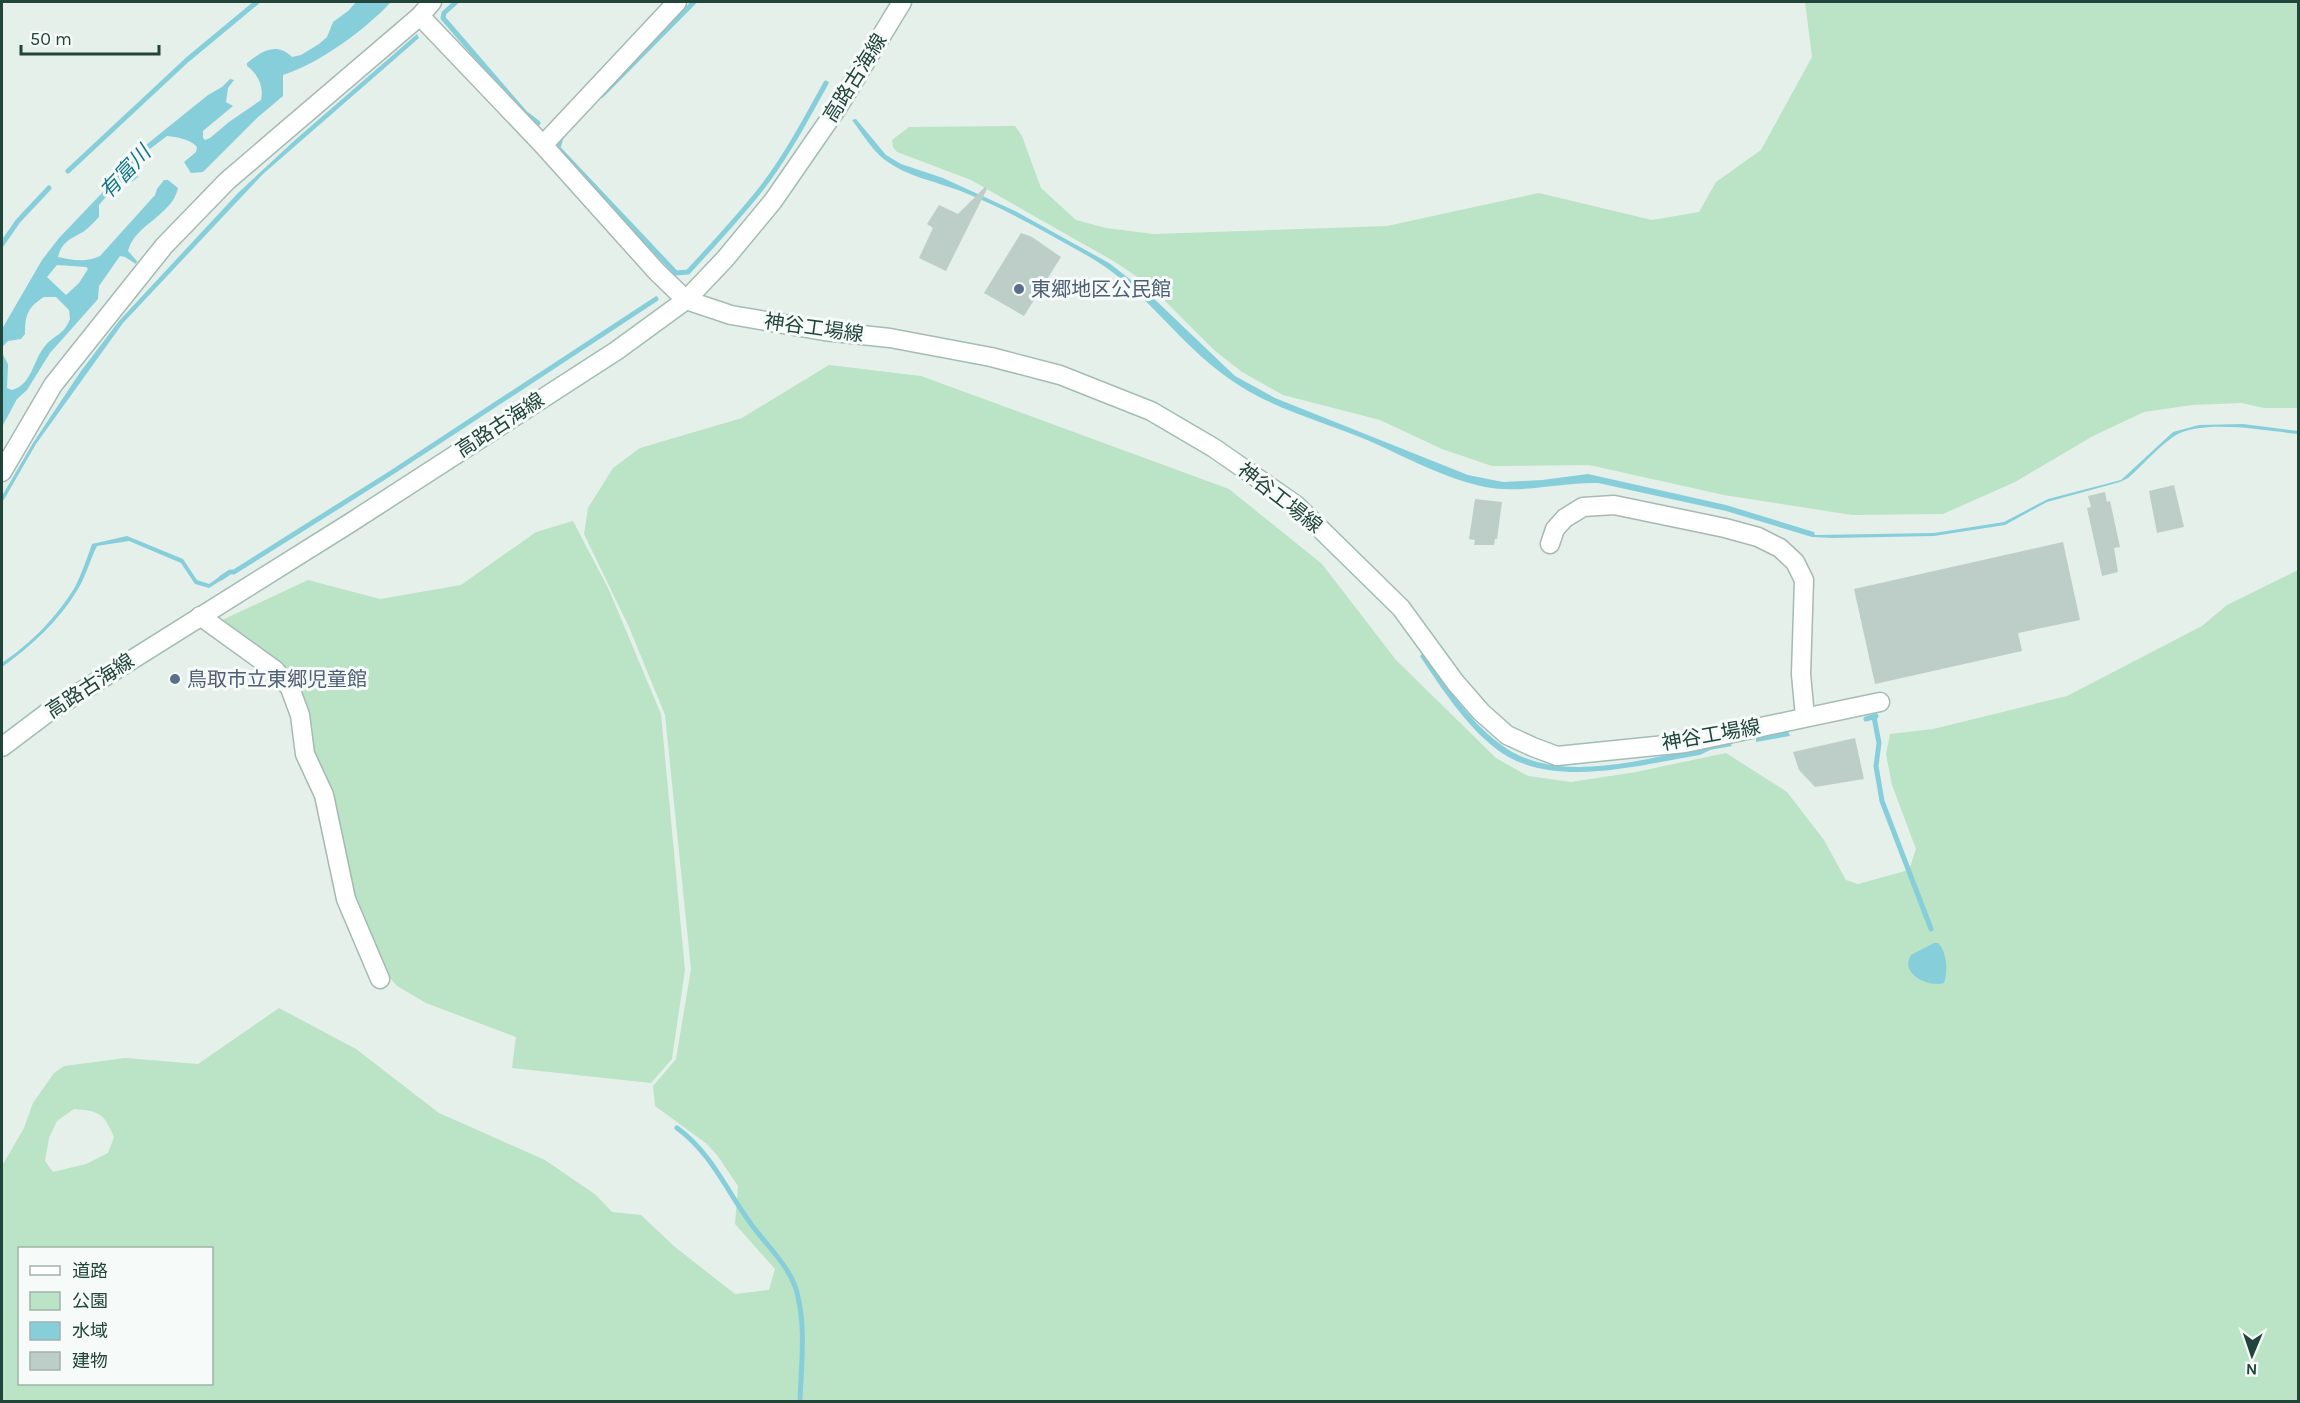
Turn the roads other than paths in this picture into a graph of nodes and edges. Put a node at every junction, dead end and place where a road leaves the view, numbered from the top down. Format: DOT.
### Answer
graph roads {
  1 [pos="432,2"];
  2 [pos="677,2"];
  3 [pos="902,2"];
  4 [pos="420,16"];
  5 [pos="543,146"];
  6 [pos="686,300"];
  7 [pos="2,472"];
  8 [pos="1550,544"];
  9 [pos="200,616"];
  10 [pos="1880,702"];
  11 [pos="1805,717"];
  12 [pos="2,747"];
  13 [pos="380,979"];
  1 -- 4 [label="street"];
  2 -- 5 [label="street"];
  3 -- 6 [label="street, 高路古海線"];
  4 -- 5 [label="street"];
  4 -- 7 [label="street"];
  5 -- 6 [label="street"];
  6 -- 9 [label="street, 高路古海線"];
  6 -- 11 [label="street, 神谷工場線"];
  8 -- 11 [label="street"];
  9 -- 12 [label="street, 高路古海線"];
  9 -- 13 [label="street"];
  10 -- 11 [label="street, 神谷工場線"];
}
